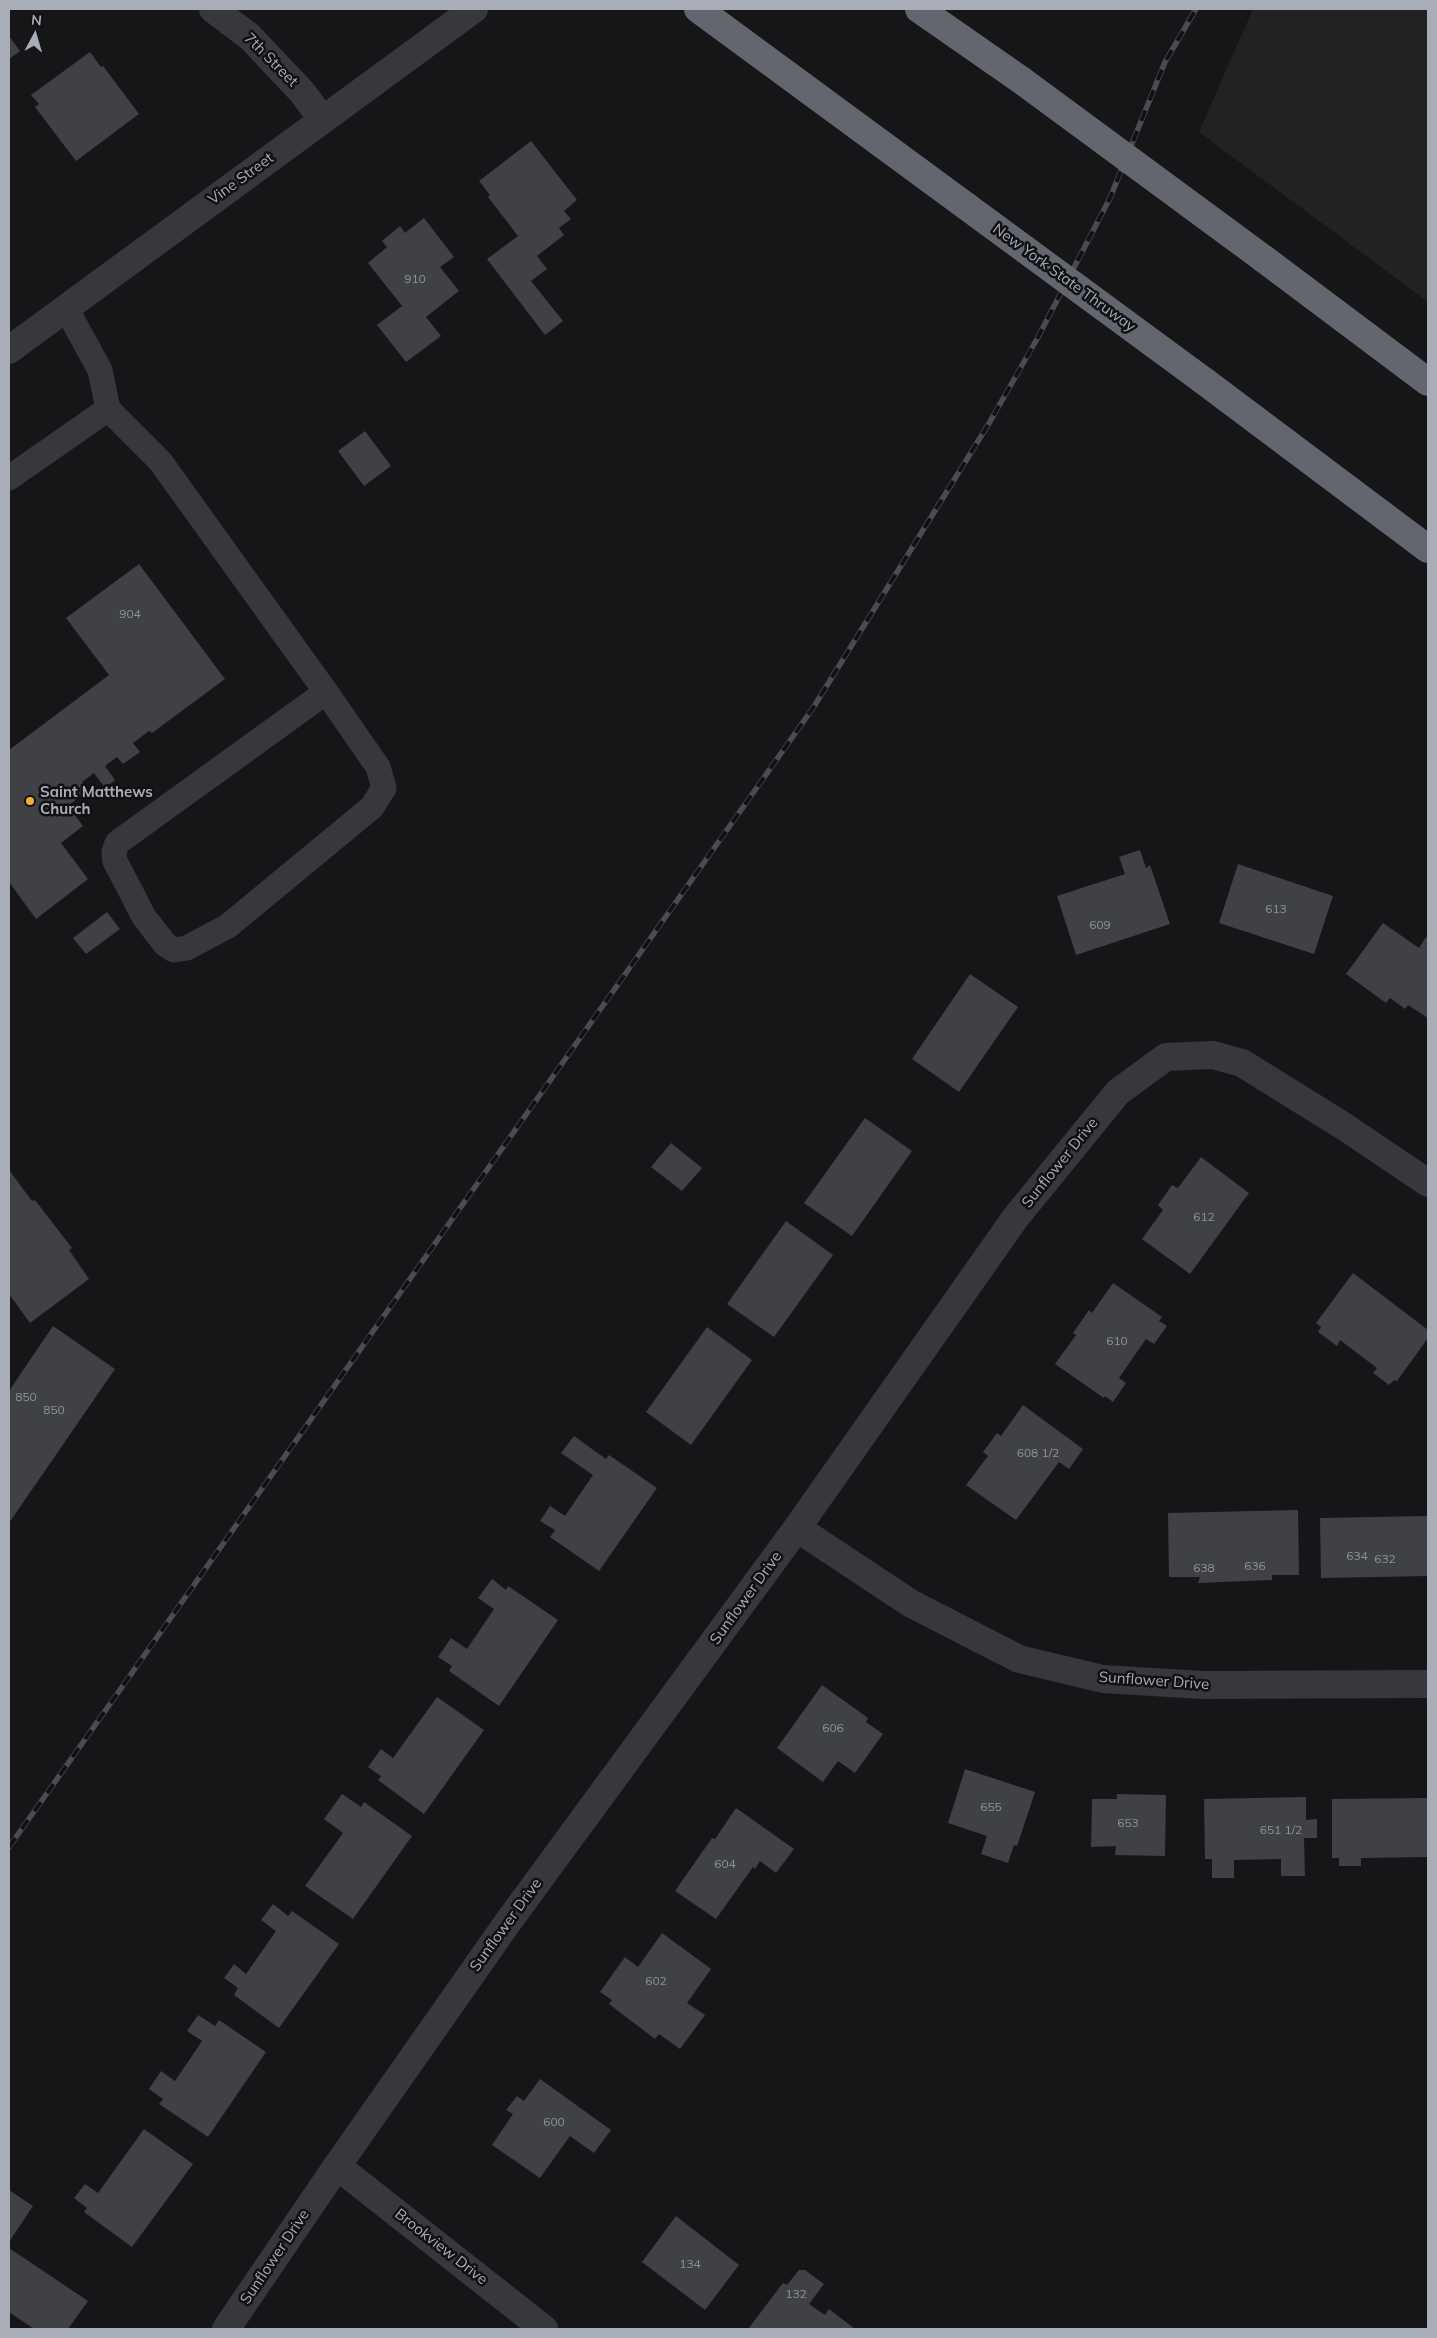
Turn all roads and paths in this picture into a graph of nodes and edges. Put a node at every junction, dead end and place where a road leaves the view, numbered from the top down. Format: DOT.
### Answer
graph roads {
  1 [pos="213,9"];
  2 [pos="474,9"];
  3 [pos="698,9"];
  4 [pos="919,9"];
  5 [pos="322,119"];
  6 [pos="66,308"];
  7 [pos="9,350"];
  8 [pos="1428,382"];
  9 [pos="108,409"];
  10 [pos="9,478"];
  11 [pos="1428,549"];
  12 [pos="326,692"];
  13 [pos="1428,1183"];
  14 [pos="797,1528"];
  15 [pos="1428,1684"];
  16 [pos="337,2166"];
  17 [pos="226,2329"];
  18 [pos="544,2329"];
  1 -- 5 [label="street, 7th Street"];
  2 -- 5 [label="street, Vine Street"];
  3 -- 11 [label="highway, New York State Thruway, bridge"];
  4 -- 8 [label="highway, bridge"];
  5 -- 6 [label="street, Vine Street"];
  6 -- 7 [label="street, Vine Street"];
  6 -- 9 [label="lane"];
  9 -- 10 [label="lane"];
  9 -- 12 [label="lane"];
  12 -- 12 [label="lane"];
  13 -- 14 [label="street, Sunflower Drive"];
  14 -- 15 [label="street, Sunflower Drive"];
  14 -- 16 [label="street, Sunflower Drive"];
  16 -- 17 [label="street, Sunflower Drive"];
  16 -- 18 [label="street, Brookview Drive"];
}
